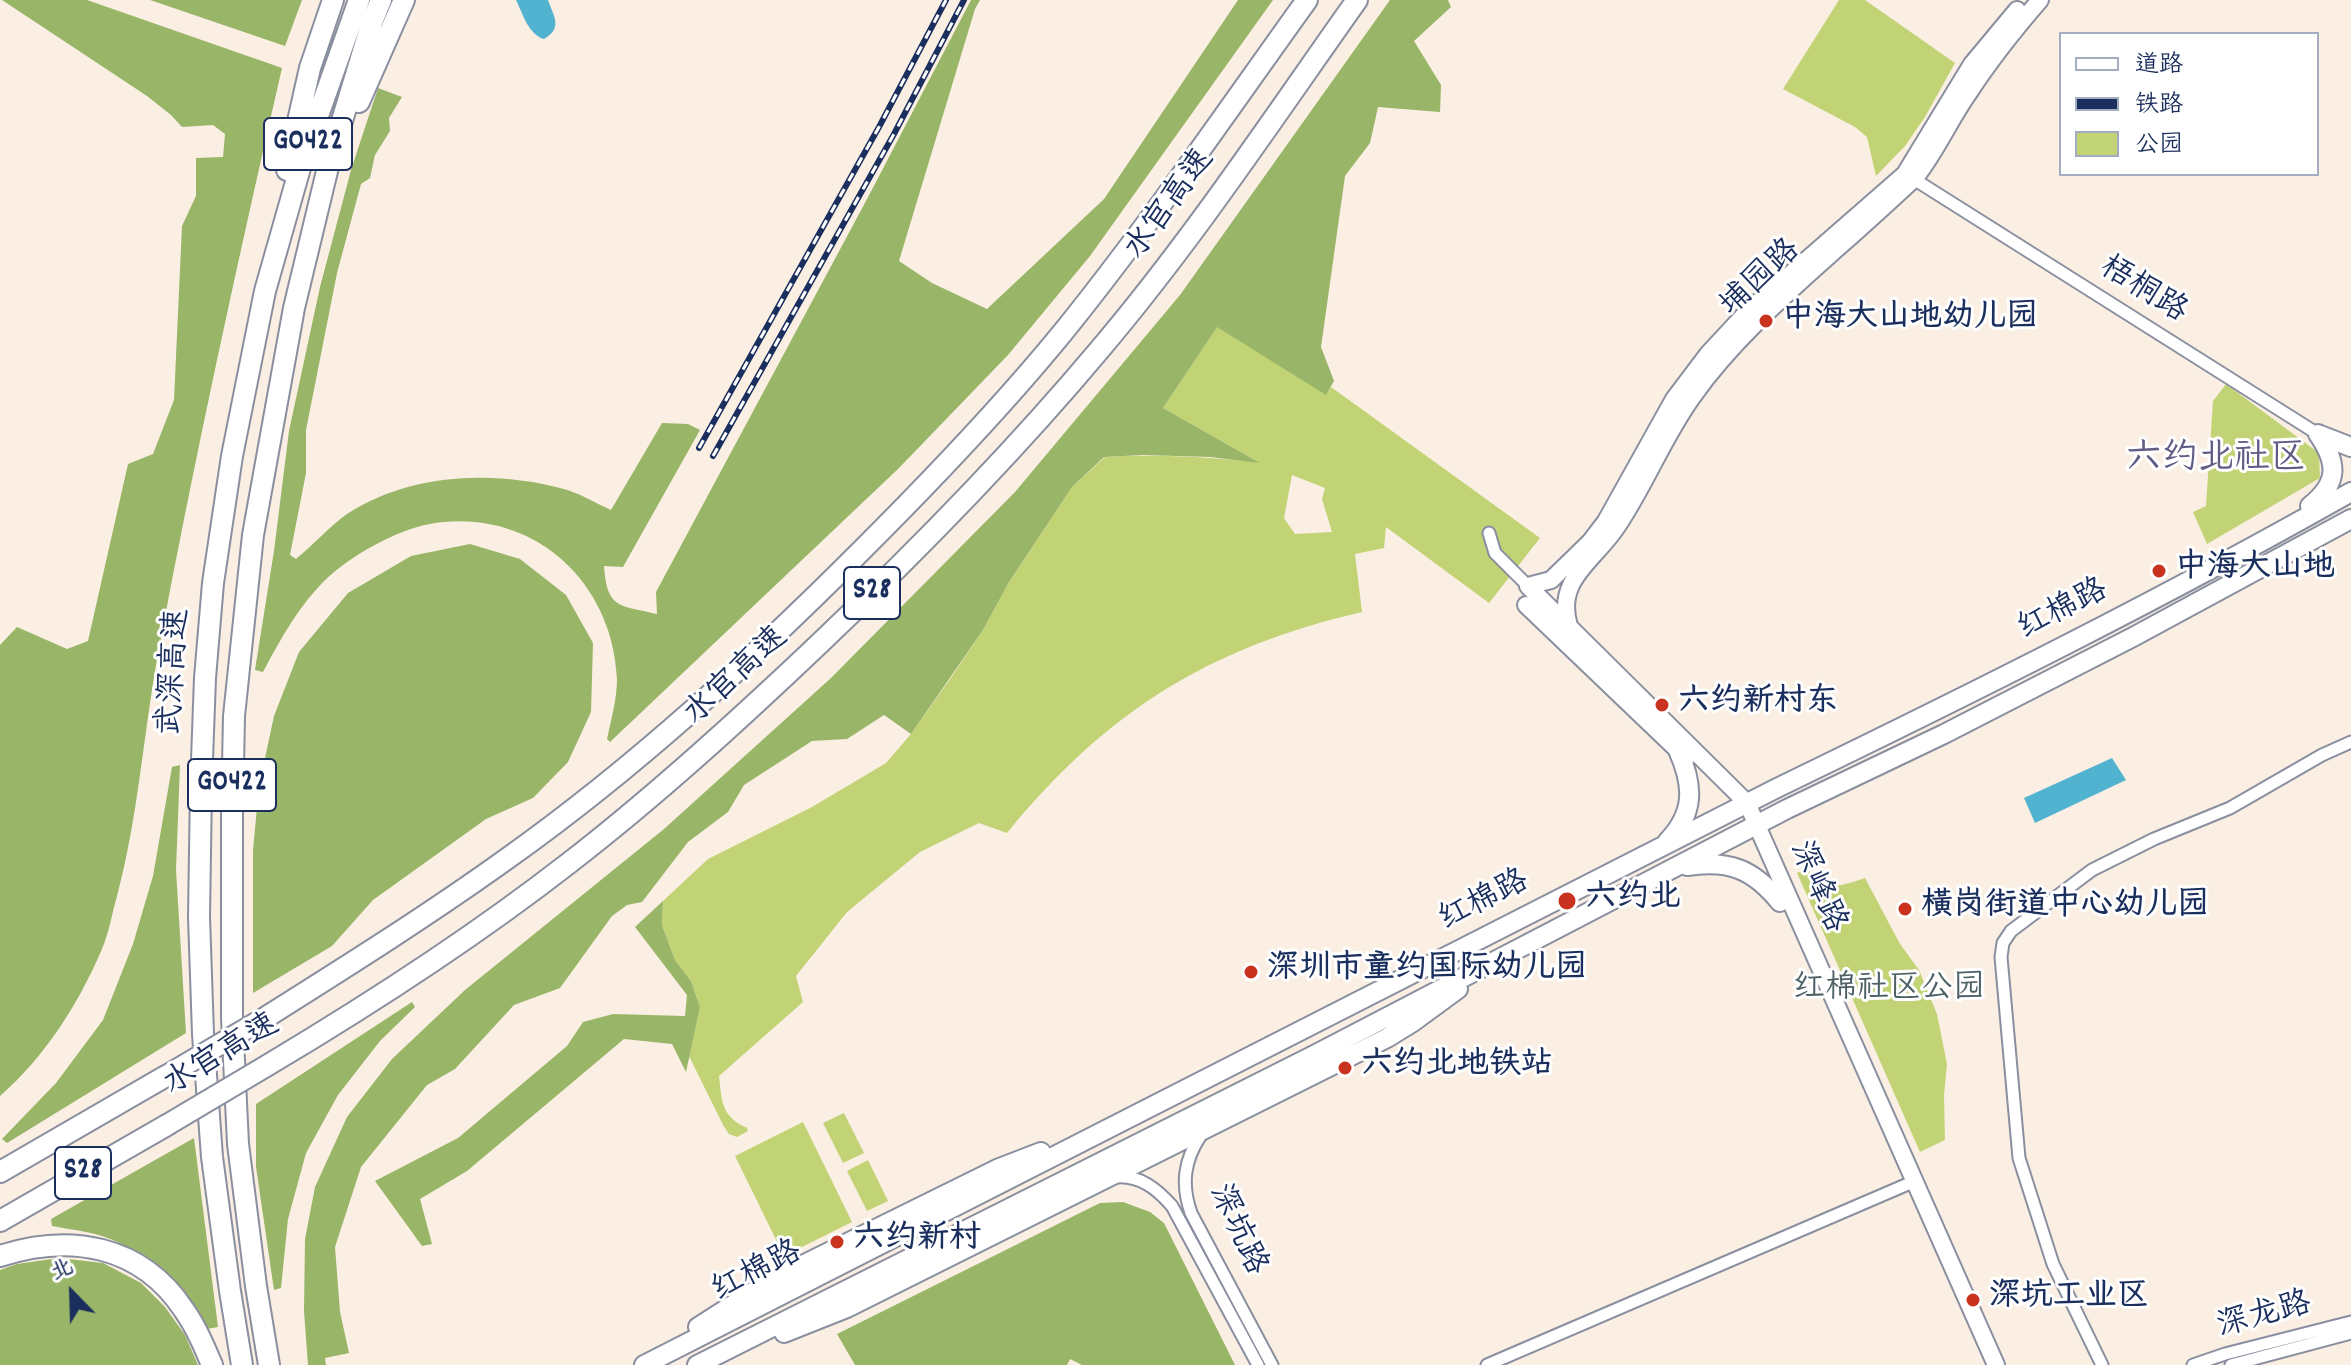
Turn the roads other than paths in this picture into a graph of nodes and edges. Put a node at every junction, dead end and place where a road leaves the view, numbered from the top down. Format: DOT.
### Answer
graph roads {
  1 [pos="333,0"];
  2 [pos="359,0"];
  3 [pos="381,0"];
  4 [pos="404,0"];
  5 [pos="1307,0"];
  6 [pos="1357,0"];
  7 [pos="2026,0"];
  8 [pos="2040,0"];
  9 [pos="328,167"];
  10 [pos="1910,176"];
  11 [pos="265,291"];
  12 [pos="2318,434"];
  13 [pos="2351,447"];
  14 [pos="2351,456"];
  15 [pos="2351,492"];
  16 [pos="2351,519"];
  17 [pos="1489,533"];
  18 [pos="2269,537"];
  19 [pos="1528,586"];
  20 [pos="1526,605"];
  21 [pos="1569,626"];
  22 [pos="2351,742"];
  23 [pos="1678,750"];
  24 [pos="1743,806"];
  25 [pos="1752,827"];
  26 [pos="1663,847"];
  27 [pos="1662,874"];
  28 [pos="1780,902"];
  29 [pos="1486,966"];
  30 [pos="1217,1123"];
  31 [pos="0,1172"];
  32 [pos="1107,1178"];
  33 [pos="1910,1183"];
  34 [pos="0,1221"];
  35 [pos="0,1256"];
  36 [pos="2351,1322"];
  37 [pos="2351,1333"];
  38 [pos="704,1362"];
  39 [pos="646,1364"];
  40 [pos="212,1365"];
  41 [pos="242,1365"];
  42 [pos="269,1365"];
  43 [pos="1258,1365"];
  44 [pos="1272,1365"];
  45 [pos="1487,1365"];
  46 [pos="1985,1365"];
  47 [pos="1996,1365"];
  48 [pos="2102,1365"];
  49 [pos="2193,1365"];
  50 [pos="2231,1365"];
  1 -- 11 [label="highway"];
  2 -- 11 [label="highway, 武深高速 / G0422"];
  3 -- 9 [label="highway, 武深高速 / G0422"];
  4 -- 9 [label="highway"];
  5 -- 31 [label="highway, 水官高速 / S28, bridge"];
  6 -- 34 [label="highway, 水官高速 / S28, bridge"];
  7 -- 10 [label="street, 埔园路"];
  8 -- 10 [label="street, 埔园路"];
  9 -- 42 [label="highway, 武深高速 / G0422"];
  10 -- 12 [label="street, 梧桐路"];
  10 -- 19 [label="street, 埔园路"];
  10 -- 21 [label="street, 埔园路"];
  11 -- 41 [label="highway, 武深高速 / G0422"];
  12 -- 13 [label="main road"];
  12 -- 14 [label="street, 梧桐路"];
  12 -- 18 [label="main road"];
  15 -- 18 [label="main road, 红棉路"];
  16 -- 25 [label="main road, 红棉路"];
  17 -- 19 [label="street, 深峰路"];
  18 -- 24 [label="main road, 红棉路"];
  19 -- 20 [label="street, 深峰路"];
  19 -- 21 [label="street, 深峰路"];
  20 -- 23 [label="street, 深峰路"];
  21 -- 24 [label="street, 深峰路"];
  22 -- 48 [label="street"];
  23 -- 24 [label="street, 深峰路"];
  23 -- 26 [label="main road"];
  24 -- 25 [label="street, 深峰路"];
  24 -- 26 [label="main road, 红棉路"];
  25 -- 27 [label="main road, 红棉路"];
  25 -- 28 [label="street, 深峰路"];
  25 -- 33 [label="street, 深峰路"];
  26 -- 39 [label="main road, 红棉路"];
  27 -- 28 [label="main road"];
  27 -- 29 [label="main road, 红棉路"];
  28 -- 33 [label="street, 深峰路"];
  29 -- 30 [label="main road"];
  29 -- 38 [label="main road, 红棉路"];
  30 -- 32 [label="main road"];
  30 -- 44 [label="street, 深坑路"];
  32 -- 38 [label="main road"];
  32 -- 43 [label="street, 深坑路"];
  33 -- 45 [label="street"];
  33 -- 46 [label="street, 深峰路"];
  33 -- 47 [label="street, 深峰路"];
  35 -- 40 [label="highway"];
  36 -- 49 [label="street, 深龙路"];
  37 -- 50 [label="street, 深龙路"];
}
